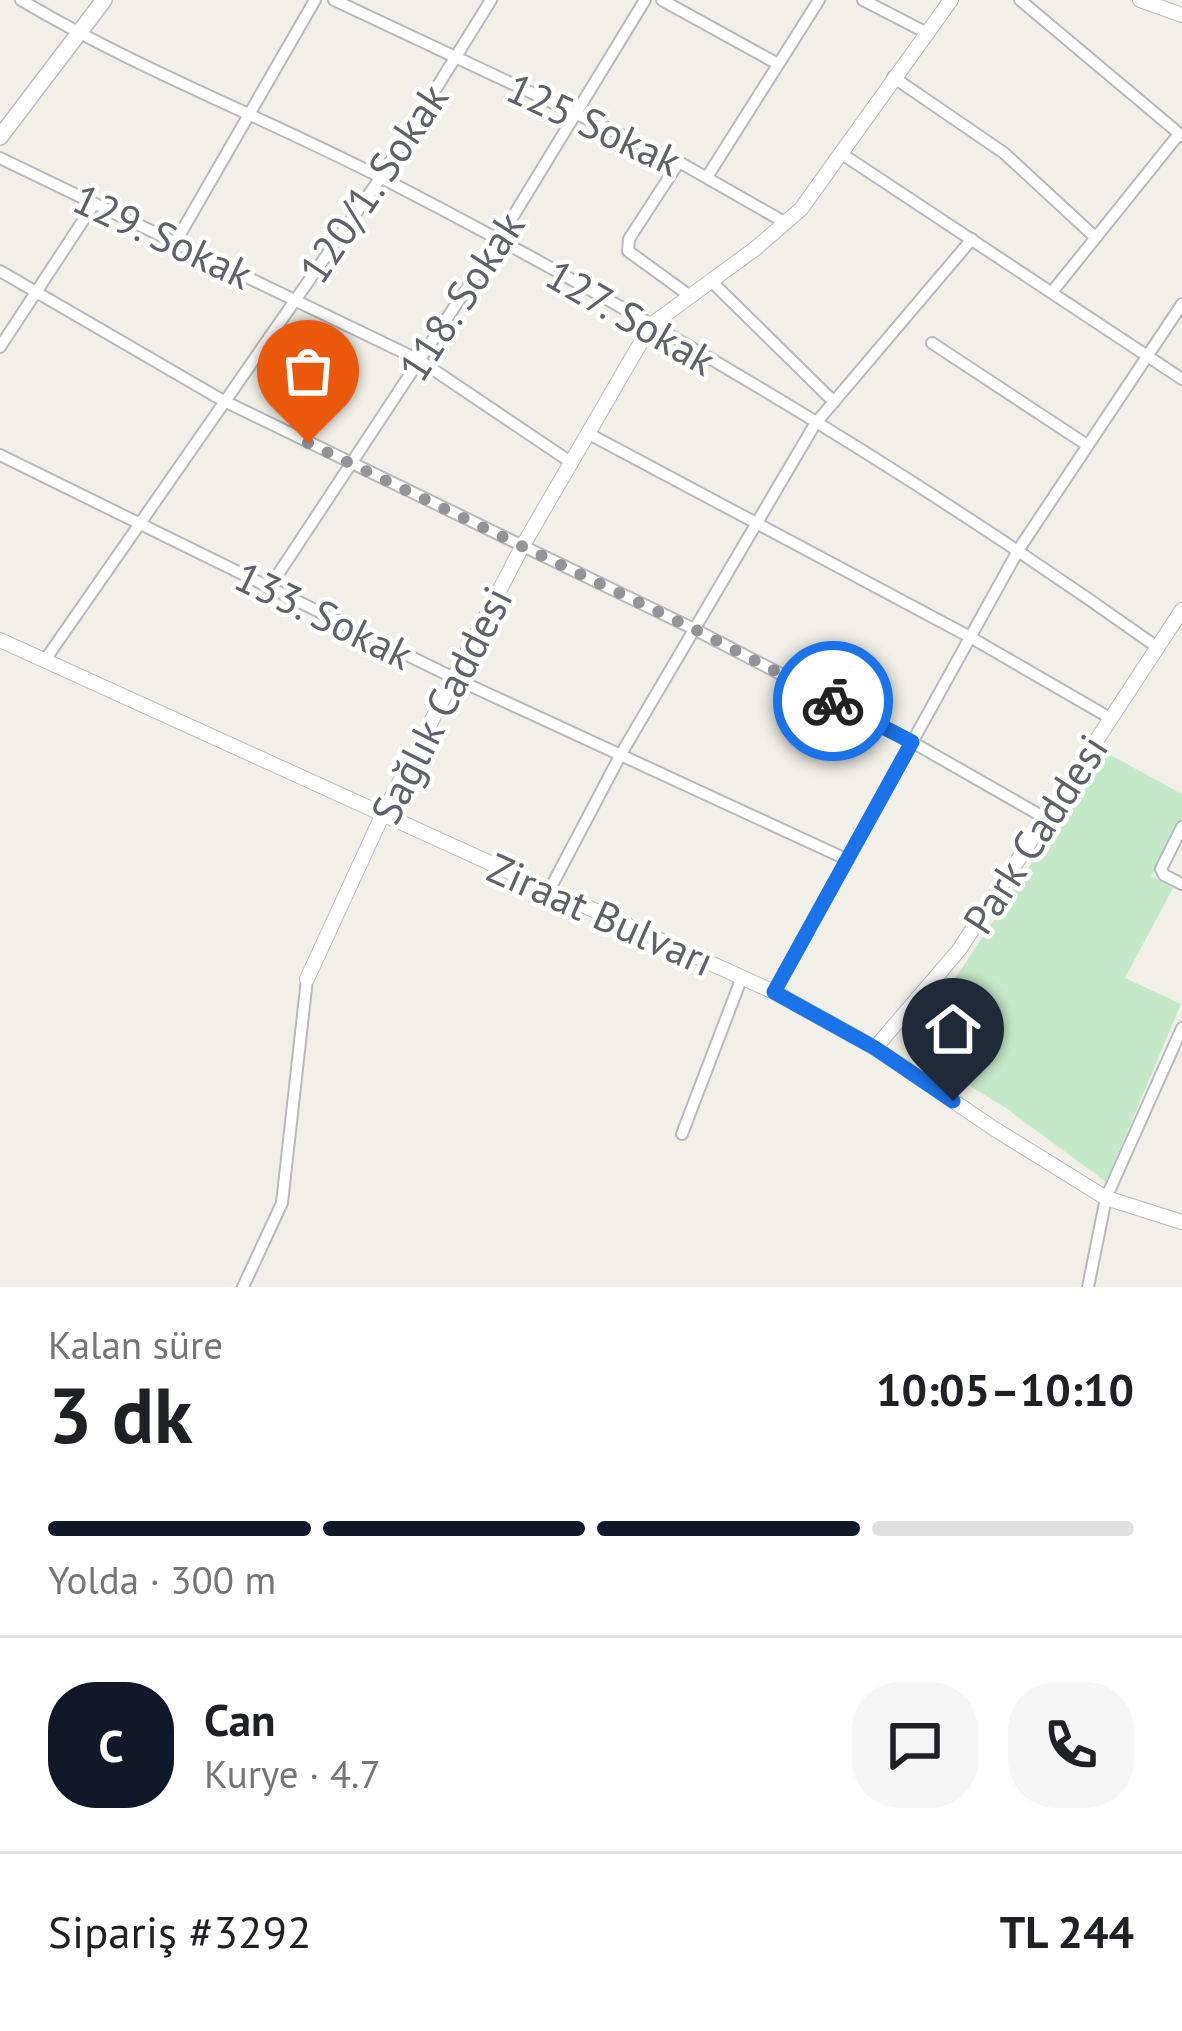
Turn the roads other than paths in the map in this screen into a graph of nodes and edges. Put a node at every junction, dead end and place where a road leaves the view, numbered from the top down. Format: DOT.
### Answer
graph roads {
  1 [pos="21,0"];
  2 [pos="104,0"];
  3 [pos="315,0"];
  4 [pos="334,0"];
  5 [pos="491,0"];
  6 [pos="645,0"];
  7 [pos="662,0"];
  8 [pos="819,0"];
  9 [pos="863,0"];
  10 [pos="951,0"];
  11 [pos="1020,0"];
  12 [pos="1140,0"];
  13 [pos="1182,15"];
  14 [pos="925,32"];
  15 [pos="78,34"];
  16 [pos="456,59"];
  17 [pos="776,63"];
  18 [pos="893,77"];
  19 [pos="249,112"];
  20 [pos="578,115"];
  21 [pos="1180,135"];
  22 [pos="0,137"];
  23 [pos="842,154"];
  24 [pos="0,158"];
  25 [pos="679,162"];
  26 [pos="380,177"];
  27 [pos="707,178"];
  28 [pos="94,204"];
  29 [pos="786,223"];
  30 [pos="1095,237"];
  31 [pos="971,238"];
  32 [pos="498,241"];
  33 [pos="176,242"];
  34 [pos="0,271"];
  35 [pos="711,281"];
  36 [pos="37,292"];
  37 [pos="1052,292"];
  38 [pos="690,296"];
  39 [pos="296,298"];
  40 [pos="1182,304"];
  41 [pos="651,325"];
  42 [pos="932,343"];
  43 [pos="0,347"];
  44 [pos="1146,353"];
  45 [pos="419,360"];
  46 [pos="1182,379"];
  47 [pos="222,400"];
  48 [pos="834,402"];
  49 [pos="814,424"];
  50 [pos="591,435"];
  51 [pos="1087,445"];
  52 [pos="0,454"];
  53 [pos="572,463"];
  54 [pos="351,464"];
  55 [pos="136,523"];
  56 [pos="757,525"];
  57 [pos="522,548"];
  58 [pos="1019,549"];
  59 [pos="269,588"];
  60 [pos="1179,620"];
  61 [pos="694,629"];
  62 [pos="970,637"];
  63 [pos="0,640"];
  64 [pos="1157,647"];
  65 [pos="45,660"];
  66 [pos="456,679"];
  67 [pos="1110,718"];
  68 [pos="912,742"];
  69 [pos="621,754"];
  70 [pos="382,816"];
  71 [pos="1045,818"];
  72 [pos="1182,827"];
  73 [pos="846,860"];
  74 [pos="1182,884"];
  75 [pos="550,890"];
  76 [pos="742,977"];
  77 [pos="307,979"];
  78 [pos="774,992"];
  79 [pos="1182,1028"];
  80 [pos="875,1048"];
  81 [pos="682,1134"];
  82 [pos="1106,1198"];
  83 [pos="1182,1222"];
  84 [pos="243,1287"];
  85 [pos="1088,1287"];
  1 -- 15 [label="street, 127. Sokak"];
  2 -- 15 [label="main road"];
  3 -- 19 [label="street"];
  4 -- 16 [label="street, 125 Sokak"];
  5 -- 16 [label="street, 120/1. Sokak"];
  6 -- 20 [label="street, 118. Sokak"];
  7 -- 17 [label="street"];
  8 -- 17 [label="street"];
  9 -- 14 [label="street"];
  10 -- 14 [label="street, Sağlık Caddesi"];
  11 -- 21 [label="street"];
  12 -- 13 [label="street"];
  14 -- 18 [label="street, Sağlık Caddesi"];
  15 -- 19 [label="street, 127. Sokak"];
  15 -- 22 [label="main road"];
  16 -- 20 [label="street, 125 Sokak"];
  16 -- 26 [label="street, 120/1. Sokak"];
  17 -- 27 [label="street"];
  18 -- 23 [label="street, Sağlık Caddesi"];
  18 -- 30 [label="street"];
  19 -- 26 [label="street, 127. Sokak"];
  19 -- 33 [label="street"];
  20 -- 25 [label="street, 125 Sokak"];
  20 -- 32 [label="street, 118. Sokak"];
  21 -- 30 [label="street"];
  23 -- 29 [label="street, Sağlık Caddesi"];
  23 -- 31 [label="street"];
  24 -- 28 [label="street, 129. Sokak"];
  25 -- 27 [label="street, 125 Sokak"];
  25 -- 38 [label="street"];
  26 -- 32 [label="street, 127. Sokak"];
  26 -- 39 [label="street, 120/1. Sokak"];
  27 -- 29 [label="street, 125 Sokak"];
  28 -- 33 [label="street, 129. Sokak"];
  28 -- 36 [label="street"];
  29 -- 35 [label="street, Sağlık Caddesi"];
  30 -- 37 [label="street"];
  31 -- 37 [label="street"];
  31 -- 48 [label="street"];
  32 -- 41 [label="street, 127. Sokak"];
  32 -- 45 [label="street, 118. Sokak"];
  33 -- 39 [label="street, 129. Sokak"];
  34 -- 36 [label="street"];
  35 -- 38 [label="street, Sağlık Caddesi"];
  35 -- 48 [label="street"];
  36 -- 43 [label="street"];
  36 -- 47 [label="street"];
  37 -- 44 [label="street"];
  38 -- 41 [label="street, Sağlık Caddesi"];
  39 -- 45 [label="street, 129. Sokak"];
  39 -- 47 [label="street, 120/1. Sokak"];
  40 -- 44 [label="street"];
  41 -- 49 [label="street, 127. Sokak"];
  41 -- 50 [label="street, Sağlık Caddesi"];
  42 -- 51 [label="street"];
  44 -- 46 [label="street"];
  44 -- 51 [label="street"];
  45 -- 53 [label="street, 129. Sokak"];
  45 -- 54 [label="street, 118. Sokak"];
  47 -- 54 [label="street"];
  47 -- 55 [label="street, 120/1. Sokak"];
  48 -- 49 [label="street"];
  49 -- 56 [label="street"];
  49 -- 58 [label="street, 127. Sokak"];
  50 -- 53 [label="street, Sağlık Caddesi"];
  50 -- 56 [label="street"];
  51 -- 58 [label="street"];
  52 -- 55 [label="street, 133. Sokak"];
  53 -- 57 [label="street, Sağlık Caddesi"];
  54 -- 57 [label="street"];
  54 -- 59 [label="street, 118. Sokak"];
  55 -- 59 [label="street, 133. Sokak"];
  55 -- 65 [label="street, 120/1. Sokak"];
  56 -- 61 [label="street"];
  56 -- 62 [label="street"];
  57 -- 61 [label="street"];
  57 -- 66 [label="street, Sağlık Caddesi"];
  58 -- 62 [label="street"];
  58 -- 64 [label="street, 127. Sokak"];
  59 -- 66 [label="street, 133. Sokak"];
  60 -- 64 [label="street, Park Caddesi"];
  61 -- 68 [label="street"];
  61 -- 69 [label="street"];
  62 -- 67 [label="street"];
  62 -- 68 [label="street"];
  63 -- 65 [label="street, Ziraat Bulvarı"];
  64 -- 67 [label="street, Park Caddesi"];
  65 -- 70 [label="street, Ziraat Bulvarı"];
  66 -- 69 [label="street, 133. Sokak"];
  66 -- 70 [label="street, Sağlık Caddesi"];
  67 -- 71 [label="street, Park Caddesi"];
  68 -- 71 [label="street"];
  68 -- 73 [label="street"];
  69 -- 73 [label="street, 133. Sokak"];
  69 -- 75 [label="street"];
  70 -- 75 [label="street, Ziraat Bulvarı"];
  70 -- 77 [label="street, Sağlık Caddesi"];
  71 -- 80 [label="street, Park Caddesi"];
  72 -- 74 [label="street"];
  73 -- 78 [label="street"];
  75 -- 76 [label="street, Ziraat Bulvarı"];
  76 -- 78 [label="street, Ziraat Bulvarı"];
  76 -- 81 [label="street"];
  77 -- 84 [label="street"];
  78 -- 80 [label="street, Ziraat Bulvarı"];
  79 -- 82 [label="street"];
  80 -- 82 [label="street, Ziraat Bulvarı"];
  82 -- 83 [label="street, Ziraat Bulvarı"];
  82 -- 85 [label="street"];
}
